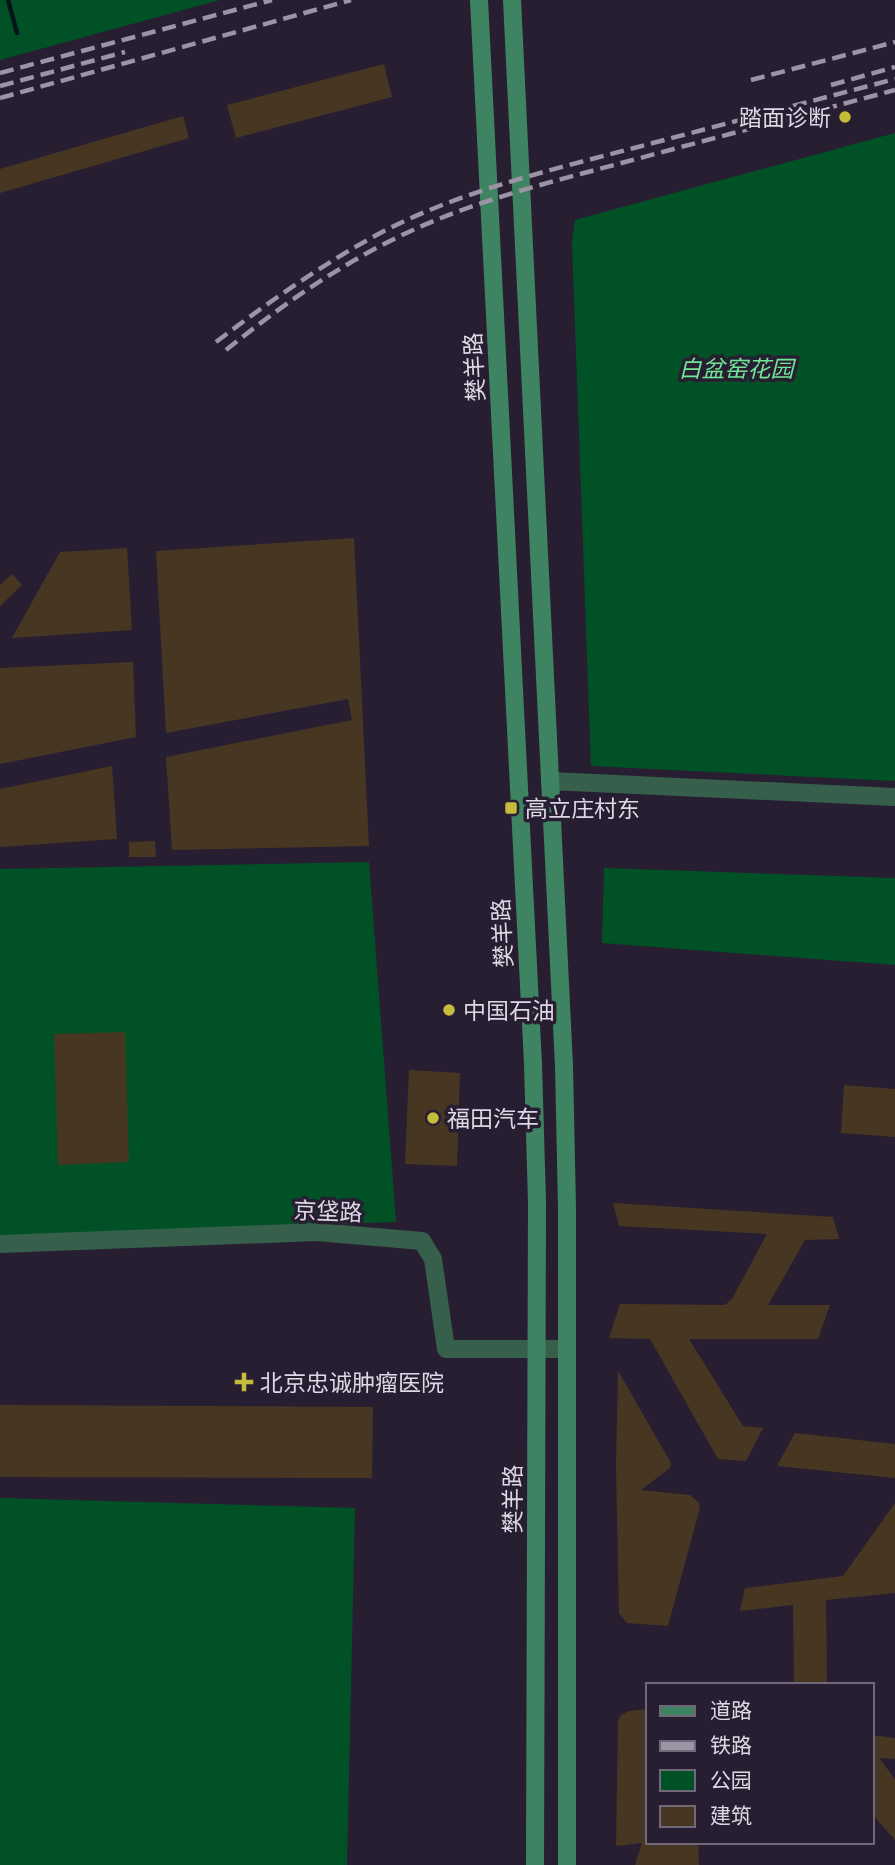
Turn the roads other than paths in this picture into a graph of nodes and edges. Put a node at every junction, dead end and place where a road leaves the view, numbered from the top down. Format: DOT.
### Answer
graph roads {
  1 [pos="479,0"];
  2 [pos="512,0"];
  3 [pos="551,781"];
  4 [pos="895,797"];
  5 [pos="0,1244"];
  6 [pos="537,1349"];
  7 [pos="566,1349"];
  8 [pos="535,1865"];
  9 [pos="566,1865"];
  1 -- 6 [label="main road, 樊羊路"];
  2 -- 3 [label="main road"];
  3 -- 4 [label="street"];
  3 -- 7 [label="main road"];
  5 -- 6 [label="street, 京垡路"];
  6 -- 7 [label="street, 京垡路"];
  6 -- 8 [label="main road, 樊羊路"];
  7 -- 9 [label="main road"];
}
